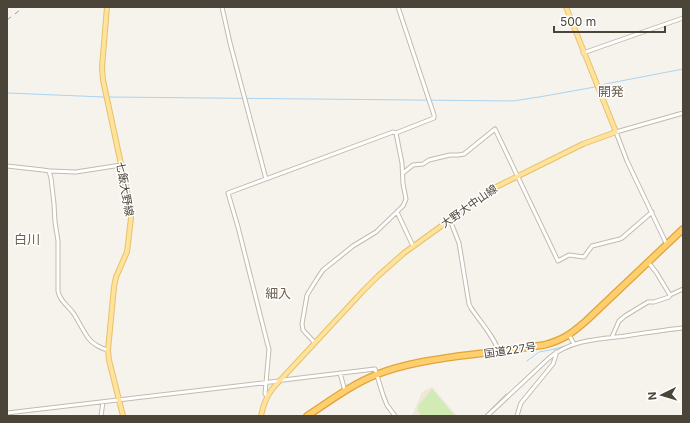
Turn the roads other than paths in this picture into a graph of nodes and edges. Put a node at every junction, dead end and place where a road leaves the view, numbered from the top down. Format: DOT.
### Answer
graph roads {
  1 [pos="107,7"];
  2 [pos="222,7"];
  3 [pos="398,7"];
  4 [pos="566,7"];
  5 [pos="683,18"];
  6 [pos="583,53"];
  7 [pos="683,113"];
  8 [pos="616,132"];
  9 [pos="396,133"];
  10 [pos="121,164"];
  11 [pos="7,166"];
  12 [pos="49,171"];
  13 [pos="403,173"];
  14 [pos="518,176"];
  15 [pos="266,179"];
  16 [pos="397,212"];
  17 [pos="652,212"];
  18 [pos="450,220"];
  19 [pos="683,230"];
  20 [pos="667,245"];
  21 [pos="414,246"];
  22 [pos="649,263"];
  23 [pos="683,289"];
  24 [pos="670,295"];
  25 [pos="683,328"];
  26 [pos="570,336"];
  27 [pos="612,337"];
  28 [pos="315,343"];
  29 [pos="574,344"];
  30 [pos="108,350"];
  31 [pos="499,352"];
  32 [pos="556,352"];
  33 [pos="340,373"];
  34 [pos="377,376"];
  35 [pos="280,381"];
  36 [pos="266,383"];
  37 [pos="346,392"];
  38 [pos="267,396"];
  39 [pos="119,400"];
  40 [pos="103,402"];
  41 [pos="7,413"];
  42 [pos="311,415"];
  43 [pos="101,416"];
  44 [pos="123,416"];
  45 [pos="261,416"];
  46 [pos="395,416"];
  47 [pos="487,416"];
  48 [pos="518,416"];
  1 -- 10 [label="main road, 七飯大野線"];
  2 -- 15 [label="street"];
  3 -- 9 [label="street"];
  4 -- 6 [label="main road"];
  5 -- 6 [label="street"];
  6 -- 8 [label="main road"];
  7 -- 8 [label="street"];
  8 -- 14 [label="main road, 大野大中山線"];
  8 -- 17 [label="street"];
  9 -- 13 [label="street"];
  9 -- 15 [label="street"];
  10 -- 12 [label="street"];
  10 -- 30 [label="main road, 七飯大野線"];
  11 -- 12 [label="street"];
  12 -- 30 [label="street"];
  13 -- 14 [label="street"];
  13 -- 16 [label="street"];
  14 -- 17 [label="street"];
  14 -- 18 [label="main road, 大野大中山線"];
  15 -- 36 [label="street"];
  16 -- 21 [label="street"];
  16 -- 28 [label="street"];
  17 -- 20 [label="street"];
  18 -- 21 [label="main road, 大野大中山線"];
  18 -- 31 [label="street"];
  19 -- 20 [label="highway, 国道227号"];
  20 -- 22 [label="highway, 国道227号"];
  21 -- 28 [label="main road, 大野大中山線"];
  22 -- 24 [label="street"];
  22 -- 26 [label="highway, 国道227号"];
  23 -- 24 [label="street"];
  24 -- 27 [label="street"];
  25 -- 27 [label="street"];
  26 -- 29 [label="street"];
  26 -- 31 [label="highway, 国道227号"];
  27 -- 29 [label="street"];
  28 -- 35 [label="main road, 大野大中山線"];
  29 -- 32 [label="street"];
  30 -- 39 [label="main road, 七飯大野線"];
  31 -- 34 [label="highway, 国道227号"];
  32 -- 47 [label="street"];
  32 -- 48 [label="street"];
  33 -- 34 [label="street"];
  33 -- 35 [label="street"];
  33 -- 37 [label="street"];
  34 -- 37 [label="highway, 国道227号"];
  34 -- 46 [label="street"];
  35 -- 36 [label="street"];
  35 -- 38 [label="main road, 大野大中山線"];
  36 -- 38 [label="street"];
  36 -- 39 [label="street"];
  37 -- 42 [label="highway, 国道227号"];
  38 -- 45 [label="main road, 大野大中山線"];
  39 -- 40 [label="street"];
  39 -- 44 [label="main road, 七飯大野線"];
  40 -- 41 [label="street"];
  40 -- 43 [label="street"];
}
